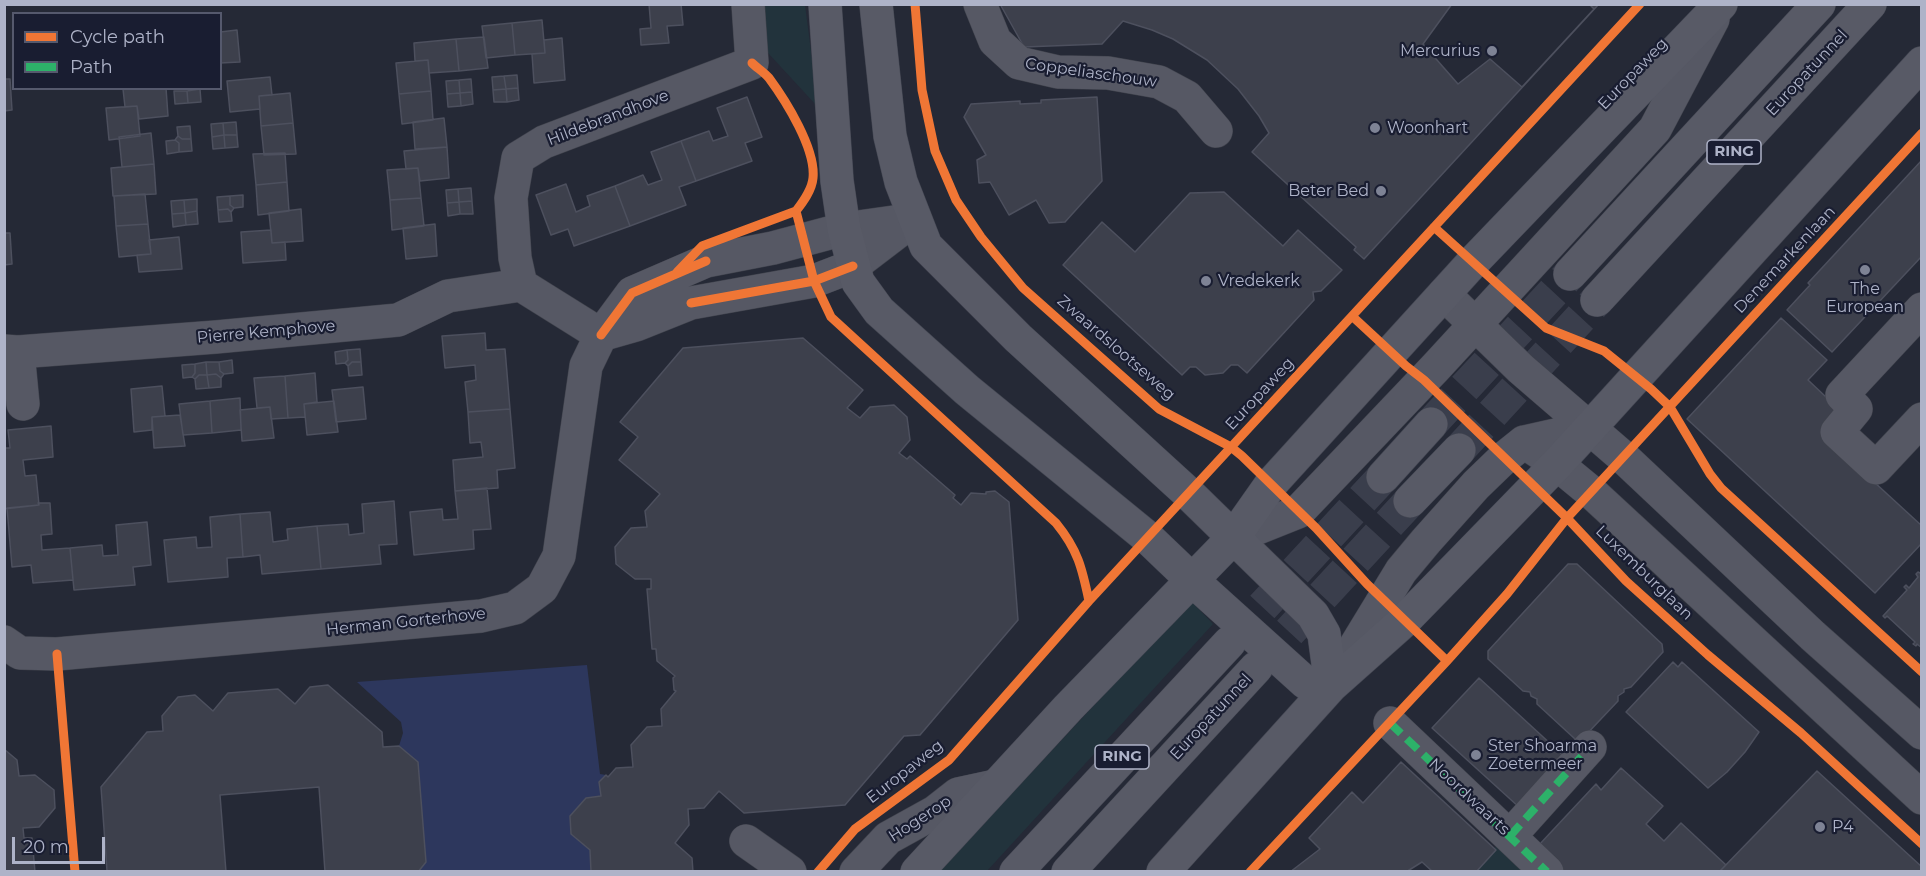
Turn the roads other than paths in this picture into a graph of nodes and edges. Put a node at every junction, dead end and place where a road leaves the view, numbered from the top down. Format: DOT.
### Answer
graph roads {
  1 [pos="748,4"];
  2 [pos="808,4"];
  3 [pos="825,4"];
  4 [pos="876,4"];
  5 [pos="981,4"];
  6 [pos="1819,4"];
  7 [pos="1870,4"];
  8 [pos="1720,5"];
  9 [pos="1922,63"];
  10 [pos="829,75"];
  11 [pos="1216,131"];
  12 [pos="915,219"];
  13 [pos="844,229"];
  14 [pos="853,266"];
  15 [pos="1570,274"];
  16 [pos="521,285"];
  17 [pos="1444,294"];
  18 [pos="1597,300"];
  19 [pos="1922,309"];
  20 [pos="1474,324"];
  21 [pos="601,335"];
  22 [pos="11,352"];
  23 [pos="1436,367"];
  24 [pos="1521,369"];
  25 [pos="23,404"];
  26 [pos="1922,419"];
  27 [pos="1431,424"];
  28 [pos="1591,428"];
  29 [pos="1524,442"];
  30 [pos="1459,450"];
  31 [pos="1557,464"];
  32 [pos="1383,477"];
  33 [pos="1410,501"];
  34 [pos="1233,538"];
  35 [pos="1193,581"];
  36 [pos="4,642"];
  37 [pos="1229,643"];
  38 [pos="1256,668"];
  39 [pos="1331,686"];
  40 [pos="1390,723"];
  41 [pos="1922,733"];
  42 [pos="1590,747"];
  43 [pos="995,786"];
  44 [pos="1922,798"];
  45 [pos="1510,836"];
  46 [pos="746,841"];
  47 [pos="790,872"];
  48 [pos="856,872"];
  49 [pos="917,872"];
  50 [pos="1016,872"];
  51 [pos="1068,872"];
  52 [pos="1163,872"];
  53 [pos="1547,872"];
  1 -- 16 [label="street, Hildebrandhove"];
  2 -- 10 [label="street"];
  3 -- 10 [label="main road"];
  4 -- 12 [label="main road"];
  5 -- 11 [label="street, Coppeliaschouw"];
  6 -- 15 [label="main road, RING"];
  7 -- 18 [label="main road, Europatunnel / RING"];
  8 -- 17 [label="main road, Europaweg"];
  8 -- 20 [label="street, Europaweg"];
  9 -- 28 [label="main road"];
  10 -- 13 [label="main road"];
  12 -- 13 [label="street, Herman Gorterhove"];
  12 -- 14 [label="street"];
  12 -- 34 [label="main road"];
  13 -- 14 [label="main road"];
  13 -- 21 [label="street, Herman Gorterhove"];
  14 -- 21 [label="street"];
  14 -- 35 [label="main road"];
  16 -- 21 [label="street"];
  16 -- 22 [label="street, Pierre Kemphove"];
  17 -- 20 [label="street"];
  17 -- 34 [label="main road, Europaweg"];
  19 -- 26 [label="street"];
  20 -- 23 [label="street, Europaweg"];
  20 -- 24 [label="street"];
  21 -- 36 [label="street, Herman Gorterhove"];
  22 -- 25 [label="street"];
  23 -- 24 [label="street"];
  23 -- 34 [label="street, Europaweg"];
  24 -- 28 [label="street"];
  27 -- 32 [label="main road"];
  28 -- 29 [label="street"];
  28 -- 31 [label="main road"];
  28 -- 41 [label="street"];
  29 -- 31 [label="street, Luxemburglaan"];
  29 -- 39 [label="street"];
  30 -- 33 [label="main road"];
  31 -- 39 [label="main road"];
  31 -- 44 [label="street, Luxemburglaan"];
  34 -- 35 [label="main road, Europaweg"];
  34 -- 39 [label="main road"];
  35 -- 39 [label="main road"];
  35 -- 43 [label="main road, Europaweg"];
  37 -- 50 [label="main road, RING"];
  38 -- 51 [label="main road, Europatunnel / RING"];
  39 -- 52 [label="main road"];
  40 -- 45 [label="street, Noordwaarts"];
  42 -- 45 [label="street"];
  43 -- 48 [label="street, Hogerop"];
  43 -- 49 [label="main road, Europaweg"];
  45 -- 53 [label="street, Noordwaarts"];
  46 -- 47 [label="street"];
}
